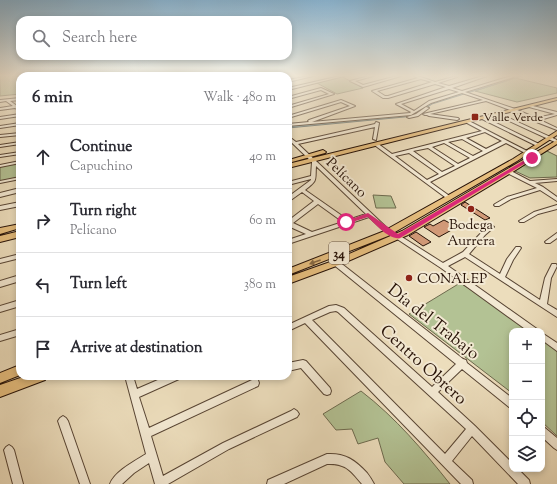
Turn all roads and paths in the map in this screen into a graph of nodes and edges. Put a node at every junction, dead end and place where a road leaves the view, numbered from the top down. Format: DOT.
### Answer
graph roads {
  1 [pos="16,99"];
  2 [pos="316,99"];
  3 [pos="415,99"];
  4 [pos="444,99"];
  5 [pos="449,99"];
  6 [pos="481,99"];
  7 [pos="541,99"];
  8 [pos="557,99"];
  9 [pos="6,100"];
  10 [pos="485,100"];
  11 [pos="0,101"];
  12 [pos="16,105"];
  13 [pos="16,106"];
  14 [pos="292,106"];
  15 [pos="530,106"];
  16 [pos="505,107"];
  17 [pos="0,109"];
  18 [pos="514,110"];
  19 [pos="414,112"];
  20 [pos="420,113"];
  21 [pos="557,113"];
  22 [pos="425,114"];
  23 [pos="498,114"];
  24 [pos="16,116"];
  25 [pos="292,116"];
  26 [pos="0,118"];
  27 [pos="483,118"];
  28 [pos="457,119"];
  29 [pos="535,120"];
  30 [pos="468,122"];
  31 [pos="378,123"];
  32 [pos="301,124"];
  33 [pos="16,125"];
  34 [pos="292,125"];
  35 [pos="0,127"];
  36 [pos="292,128"];
  37 [pos="557,129"];
  38 [pos="486,131"];
  39 [pos="557,133"];
  40 [pos="16,134"];
  41 [pos="0,136"];
  42 [pos="462,137"];
  43 [pos="549,138"];
  44 [pos="292,141"];
  45 [pos="375,142"];
  46 [pos="445,142"];
  47 [pos="506,142"];
  48 [pos="557,142"];
  49 [pos="16,144"];
  50 [pos="295,144"];
  51 [pos="539,145"];
  52 [pos="0,146"];
  53 [pos="428,146"];
  54 [pos="410,151"];
  55 [pos="486,151"];
  56 [pos="527,152"];
  57 [pos="16,153"];
  58 [pos="0,156"];
  59 [pos="392,156"];
  60 [pos="472,158"];
  61 [pos="311,159"];
  62 [pos="292,160"];
  63 [pos="515,160"];
  64 [pos="16,163"];
  65 [pos="292,165"];
  66 [pos="0,166"];
  67 [pos="458,166"];
  68 [pos="499,169"];
  69 [pos="509,172"];
  70 [pos="442,174"];
  71 [pos="314,177"];
  72 [pos="16,179"];
  73 [pos="557,180"];
  74 [pos="0,182"];
  75 [pos="427,182"];
  76 [pos="530,182"];
  77 [pos="292,183"];
  78 [pos="489,184"];
  79 [pos="541,188"];
  80 [pos="302,190"];
  81 [pos="16,191"];
  82 [pos="0,195"];
  83 [pos="292,197"];
  84 [pos="449,198"];
  85 [pos="556,198"];
  86 [pos="318,202"];
  87 [pos="16,205"];
  88 [pos="497,205"];
  89 [pos="557,207"];
  90 [pos="0,208"];
  91 [pos="368,214"];
  92 [pos="522,221"];
  93 [pos="292,222"];
  94 [pos="346,222"];
  95 [pos="292,225"];
  96 [pos="16,227"];
  97 [pos="491,227"];
  98 [pos="0,231"];
  99 [pos="312,234"];
  100 [pos="394,234"];
  101 [pos="16,235"];
  102 [pos="557,235"];
  103 [pos="0,239"];
  104 [pos="292,241"];
  105 [pos="548,242"];
  106 [pos="364,244"];
  107 [pos="518,248"];
  108 [pos="465,254"];
  109 [pos="16,257"];
  110 [pos="0,261"];
  111 [pos="336,263"];
  112 [pos="443,266"];
  113 [pos="554,266"];
  114 [pos="292,271"];
  115 [pos="502,277"];
  116 [pos="16,279"];
  117 [pos="292,280"];
  118 [pos="0,284"];
  119 [pos="16,304"];
  120 [pos="543,304"];
  121 [pos="0,309"];
  122 [pos="557,314"];
  123 [pos="307,320"];
  124 [pos="292,326"];
  125 [pos="530,328"];
  126 [pos="16,333"];
  127 [pos="0,338"];
  128 [pos="545,338"];
  129 [pos="557,347"];
  130 [pos="463,364"];
  131 [pos="292,366"];
  132 [pos="16,372"];
  133 [pos="0,378"];
  134 [pos="30,380"];
  135 [pos="130,380"];
  136 [pos="167,380"];
  137 [pos="255,383"];
  138 [pos="0,391"];
  139 [pos="328,391"];
  140 [pos="432,392"];
  141 [pos="134,395"];
  142 [pos="509,402"];
  143 [pos="294,414"];
  144 [pos="63,421"];
  145 [pos="472,429"];
  146 [pos="146,434"];
  147 [pos="545,434"];
  148 [pos="557,445"];
  149 [pos="9,450"];
  150 [pos="152,456"];
  151 [pos="446,462"];
  152 [pos="160,483"];
  153 [pos="18,484"];
  154 [pos="85,484"];
  155 [pos="115,484"];
  156 [pos="272,484"];
  157 [pos="368,484"];
  158 [pos="468,484"];
  159 [pos="525,484"];
  1 -- 9 [label="street"];
  2 -- 14 [label="street"];
  3 -- 19 [label="street"];
  4 -- 19 [label="street"];
  5 -- 20 [label="street"];
  6 -- 10 [label="street"];
  7 -- 16 [label="main road"];
  8 -- 15 [label="main road"];
  9 -- 11 [label="street"];
  9 -- 12 [label="street"];
  10 -- 16 [label="street"];
  10 -- 22 [label="street"];
  13 -- 17 [label="street"];
  15 -- 18 [label="main road"];
  15 -- 21 [label="street"];
  16 -- 18 [label="street"];
  16 -- 28 [label="main road"];
  18 -- 23 [label="main road"];
  18 -- 29 [label="street"];
  19 -- 32 [label="street"];
  20 -- 22 [label="street"];
  20 -- 31 [label="street"];
  21 -- 29 [label="street"];
  22 -- 28 [label="street"];
  23 -- 27 [label="main road"];
  23 -- 43 [label="street"];
  24 -- 26 [label="street"];
  25 -- 32 [label="street"];
  27 -- 30 [label="main road"];
  27 -- 51 [label="street"];
  28 -- 45 [label="main road"];
  29 -- 37 [label="street"];
  30 -- 38 [label="street"];
  30 -- 45 [label="main road"];
  31 -- 36 [label="street"];
  31 -- 45 [label="street"];
  31 -- 50 [label="street"];
  32 -- 34 [label="street"];
  33 -- 35 [label="street"];
  38 -- 42 [label="street"];
  38 -- 47 [label="street"];
  39 -- 43 [label="main road, 34"];
  40 -- 41 [label="street"];
  42 -- 46 [label="street"];
  42 -- 55 [label="street"];
  43 -- 48 [label="street"];
  43 -- 51 [label="main road, 34"];
  44 -- 50 [label="street, Pelícano"];
  45 -- 59 [label="street"];
  45 -- 61 [label="main road"];
  46 -- 53 [label="street"];
  46 -- 60 [label="street"];
  47 -- 55 [label="street"];
  47 -- 56 [label="street"];
  48 -- 69 [label="main road, 34"];
  49 -- 52 [label="street"];
  50 -- 61 [label="street, Pelícano"];
  51 -- 56 [label="main road, 34"];
  53 -- 54 [label="street"];
  53 -- 67 [label="street"];
  54 -- 59 [label="street"];
  54 -- 70 [label="street"];
  55 -- 60 [label="street"];
  56 -- 63 [label="main road, 34"];
  57 -- 58 [label="street"];
  59 -- 75 [label="street"];
  60 -- 67 [label="street"];
  61 -- 62 [label="main road"];
  61 -- 65 [label="main road"];
  61 -- 71 [label="street"];
  61 -- 91 [label="street, Pelícano"];
  63 -- 68 [label="main road, 34"];
  63 -- 69 [label="main road"];
  64 -- 66 [label="street"];
  67 -- 70 [label="street"];
  68 -- 78 [label="main road"];
  68 -- 84 [label="main road, 34"];
  69 -- 76 [label="street"];
  69 -- 78 [label="main road, 34"];
  70 -- 75 [label="street"];
  71 -- 77 [label="street"];
  71 -- 80 [label="street"];
  72 -- 74 [label="street"];
  73 -- 76 [label="street"];
  75 -- 84 [label="street"];
  76 -- 79 [label="street"];
  78 -- 100 [label="main road, 34"];
  79 -- 85 [label="street"];
  79 -- 88 [label="street"];
  80 -- 83 [label="street"];
  80 -- 86 [label="street"];
  81 -- 82 [label="street"];
  84 -- 100 [label="main road, 34"];
  86 -- 93 [label="street"];
  86 -- 94 [label="street"];
  87 -- 90 [label="street"];
  89 -- 92 [label="street"];
  91 -- 94 [label="street"];
  91 -- 100 [label="street, Pelícano"];
  94 -- 99 [label="street"];
  95 -- 99 [label="street"];
  96 -- 98 [label="main road"];
  97 -- 108 [label="street"];
  99 -- 104 [label="street"];
  100 -- 106 [label="main road, 34"];
  100 -- 111 [label="main road, 34"];
  100 -- 112 [label="street, Pelícano"];
  101 -- 103 [label="main road"];
  102 -- 105 [label="street"];
  106 -- 111 [label="main road"];
  106 -- 114 [label="main road, 34, one-way"];
  107 -- 115 [label="street"];
  108 -- 112 [label="street"];
  108 -- 115 [label="street"];
  109 -- 110 [label="street"];
  111 -- 117 [label="main road, 34"];
  111 -- 130 [label="street, Día del Trabajo"];
  112 -- 125 [label="street, Pelícano"];
  113 -- 120 [label="street"];
  115 -- 120 [label="street"];
  116 -- 118 [label="street"];
  119 -- 121 [label="street"];
  120 -- 122 [label="street"];
  123 -- 124 [label="street, Centro Obrero"];
  123 -- 140 [label="street, Centro Obrero"];
  123 -- 151 [label="street"];
  126 -- 127 [label="street"];
  128 -- 129 [label="street"];
  130 -- 140 [label="street"];
  130 -- 142 [label="street, Día del Trabajo"];
  131 -- 139 [label="street"];
  132 -- 133 [label="main road"];
  134 -- 138 [label="main road"];
  135 -- 141 [label="street"];
  136 -- 141 [label="street"];
  137 -- 146 [label="street"];
  140 -- 145 [label="street, Centro Obrero"];
  141 -- 146 [label="street"];
  143 -- 152 [label="street"];
  144 -- 154 [label="street"];
  145 -- 151 [label="street"];
  145 -- 159 [label="street, Centro Obrero"];
  146 -- 150 [label="street"];
  147 -- 148 [label="street"];
  149 -- 153 [label="street"];
  150 -- 152 [label="street"];
  150 -- 155 [label="street"];
  151 -- 158 [label="street"];
  156 -- 157 [label="street"];
}
